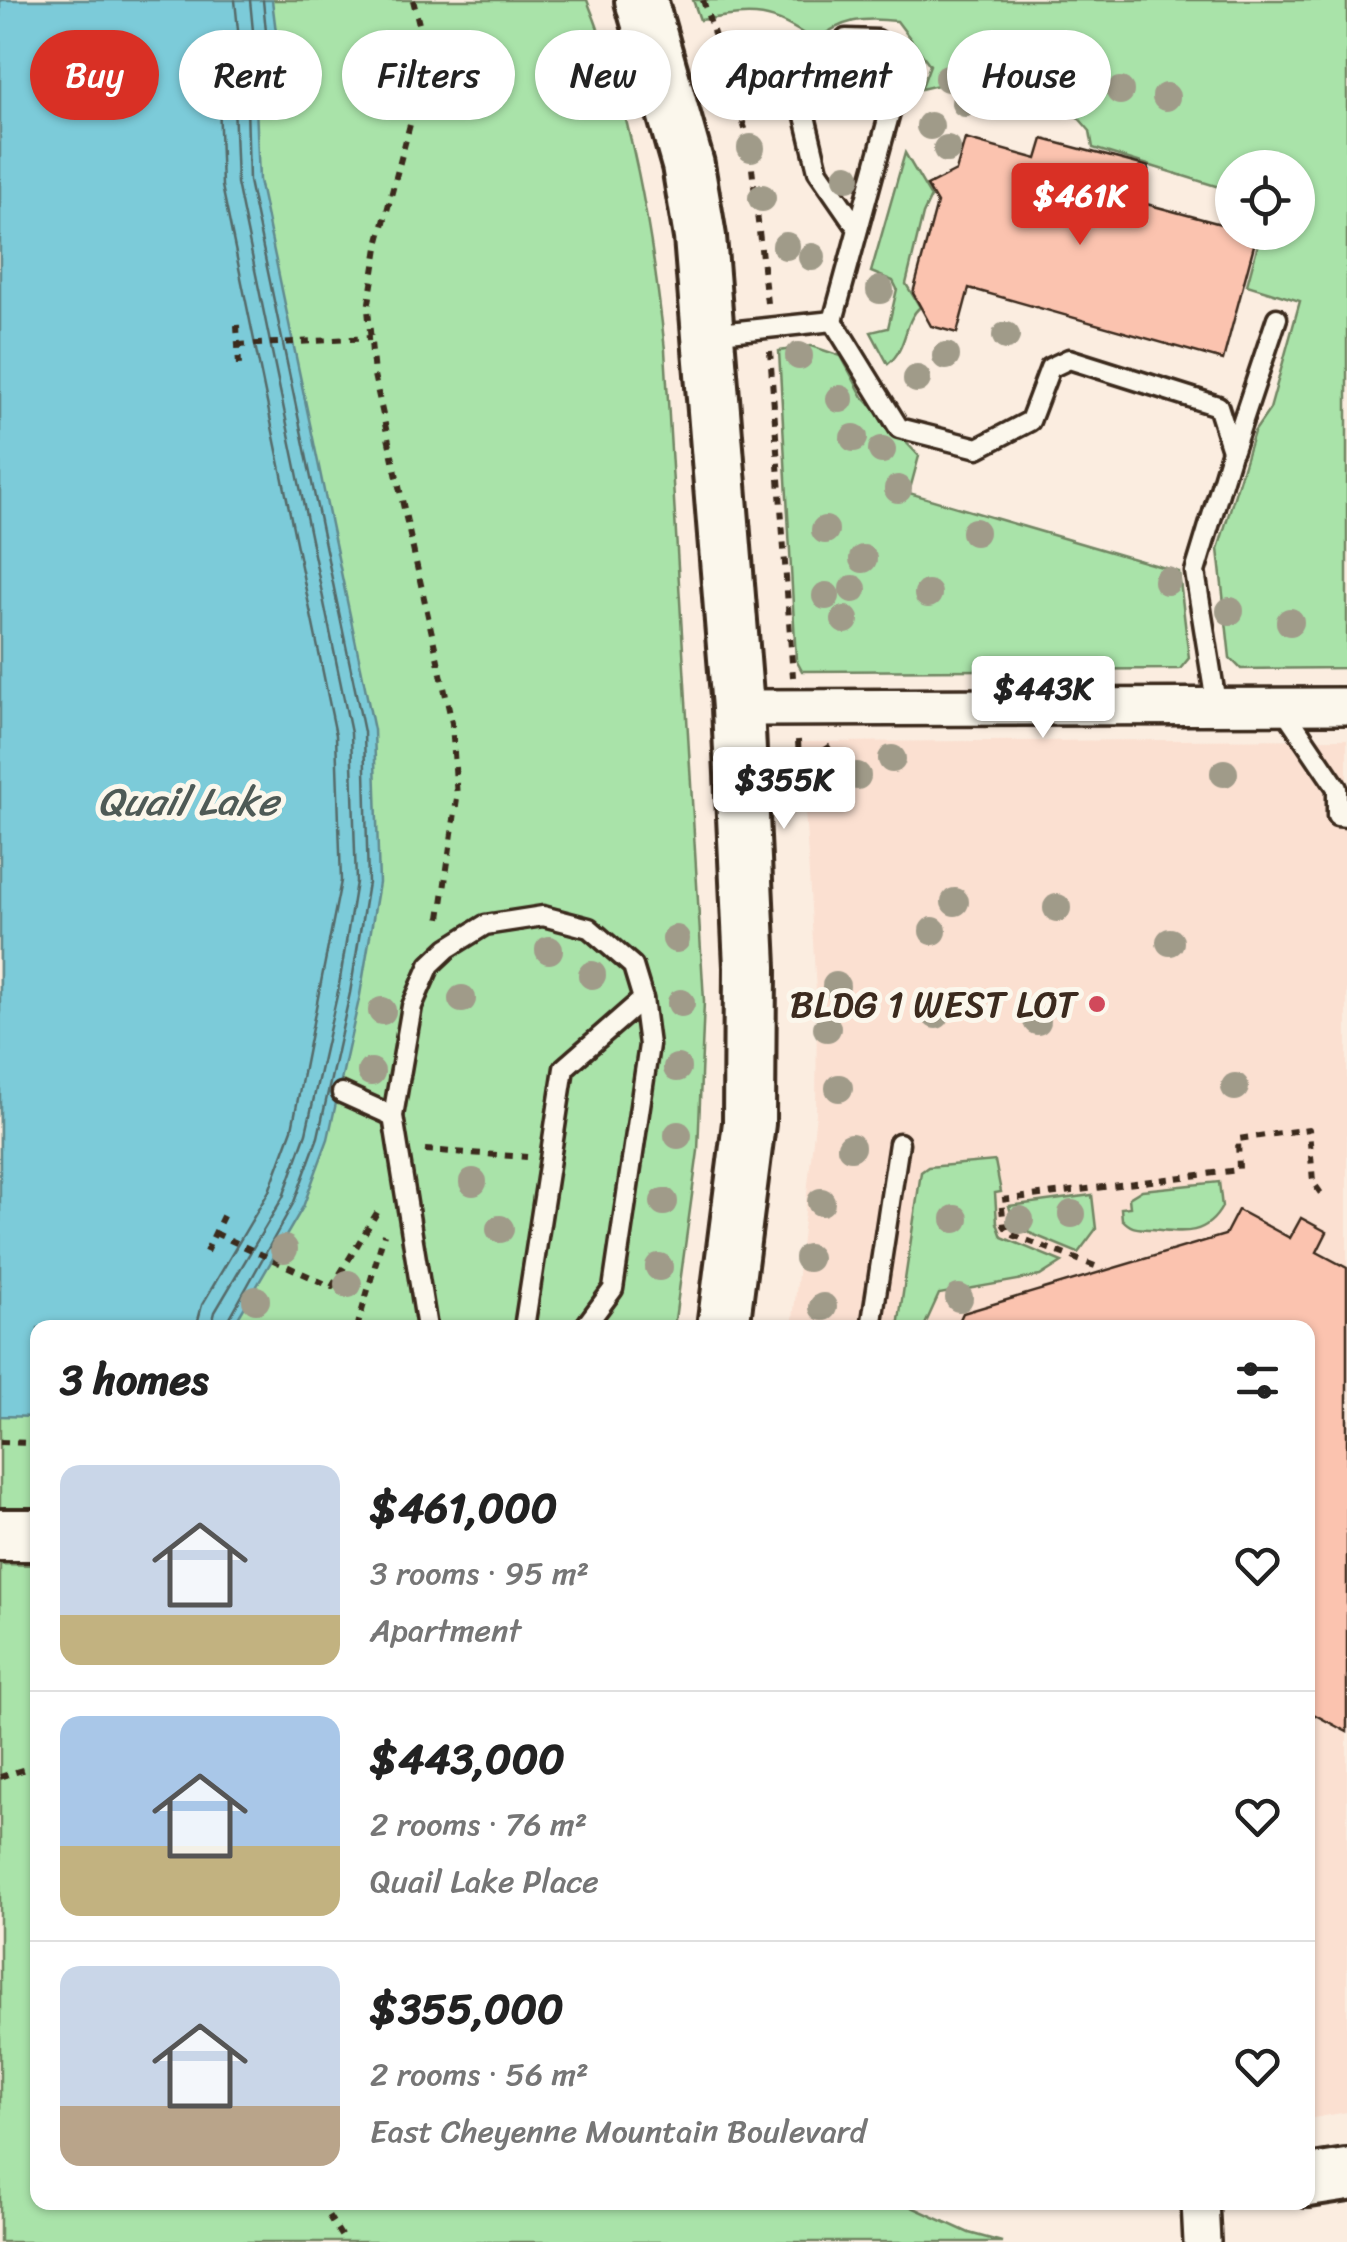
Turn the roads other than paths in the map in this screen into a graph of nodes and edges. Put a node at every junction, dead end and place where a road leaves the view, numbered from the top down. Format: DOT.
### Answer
graph roads {
  1 [pos="641,0"];
  2 [pos="858,228"];
  3 [pos="1278,318"];
  4 [pos="833,321"];
  5 [pos="710,334"];
  6 [pos="1232,450"];
  7 [pos="1347,706"];
  8 [pos="1283,707"];
  9 [pos="738,708"];
  10 [pos="1217,708"];
  11 [pos="1347,817"];
  12 [pos="644,999"];
  13 [pos="342,1094"];
  14 [pos="393,1116"];
  15 [pos="900,1142"];
  16 [pos="426,1320"];
  17 [pos="525,1320"];
  18 [pos="590,1320"];
  19 [pos="724,1320"];
  20 [pos="872,1320"];
  21 [pos="30,1534"];
  22 [pos="0,1535"];
  23 [pos="1347,2175"];
  24 [pos="1315,2180"];
  25 [pos="1200,2210"];
  26 [pos="1202,2242"];
  1 -- 5 [label="street"];
  2 -- 2 [label="lane"];
  2 -- 4 [label="lane"];
  3 -- 6 [label="lane"];
  4 -- 5 [label="lane"];
  4 -- 6 [label="lane"];
  5 -- 9 [label="street"];
  6 -- 10 [label="lane"];
  7 -- 8 [label="street"];
  8 -- 10 [label="street"];
  8 -- 11 [label="lane"];
  9 -- 10 [label="street"];
  9 -- 19 [label="street"];
  12 -- 14 [label="lane"];
  12 -- 17 [label="lane"];
  12 -- 18 [label="lane"];
  13 -- 14 [label="lane"];
  14 -- 16 [label="lane"];
  15 -- 20 [label="lane"];
  21 -- 22 [label="street"];
  23 -- 24 [label="street"];
  25 -- 26 [label="street"];
}
